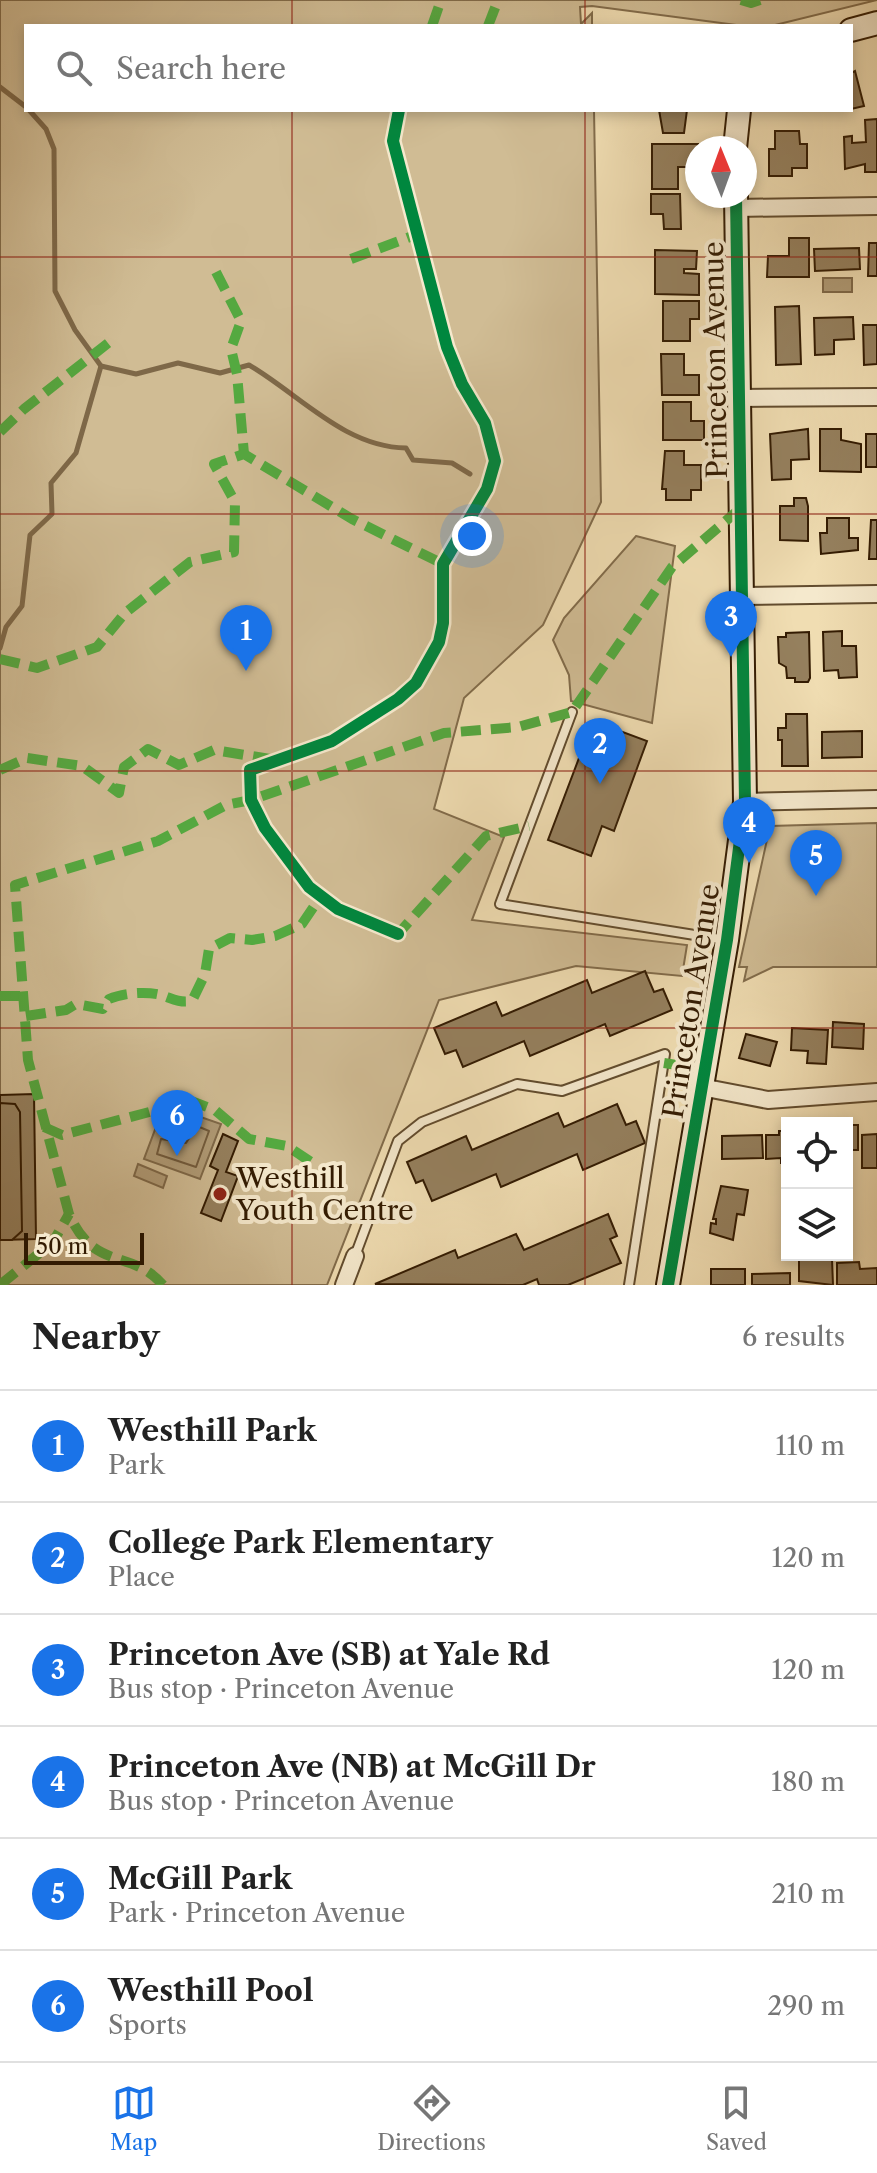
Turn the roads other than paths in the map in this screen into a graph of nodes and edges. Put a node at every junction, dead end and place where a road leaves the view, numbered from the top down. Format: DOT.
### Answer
graph roads {
  1 [pos="877,23"];
  2 [pos="853,29"];
  3 [pos="739,112"];
  4 [pos="736,136"];
  5 [pos="757,203"];
  6 [pos="877,206"];
  7 [pos="736,208"];
  8 [pos="877,397"];
  9 [pos="740,398"];
  10 [pos="877,594"];
  11 [pos="743,596"];
  12 [pos="572,712"];
  13 [pos="877,799"];
  14 [pos="745,802"];
  15 [pos="727,940"];
  16 [pos="701,1087"];
  17 [pos="877,1092"];
  18 [pos="355,1256"];
  19 [pos="344,1285"];
  20 [pos="629,1285"];
  21 [pos="668,1285"];
  1 -- 2 [label="street"];
  3 -- 4 [label="street"];
  5 -- 6 [label="street"];
  7 -- 9 [label="street, Princeton Avenue"];
  8 -- 9 [label="street"];
  9 -- 11 [label="street, Princeton Avenue"];
  10 -- 11 [label="street"];
  11 -- 14 [label="street, Princeton Avenue"];
  12 -- 15 [label="lane"];
  13 -- 14 [label="street"];
  14 -- 15 [label="street, Princeton Avenue"];
  15 -- 16 [label="street, Princeton Avenue"];
  16 -- 17 [label="street"];
  16 -- 21 [label="street, Princeton Avenue"];
  18 -- 19 [label="street"];
  18 -- 20 [label="lane"];
}
